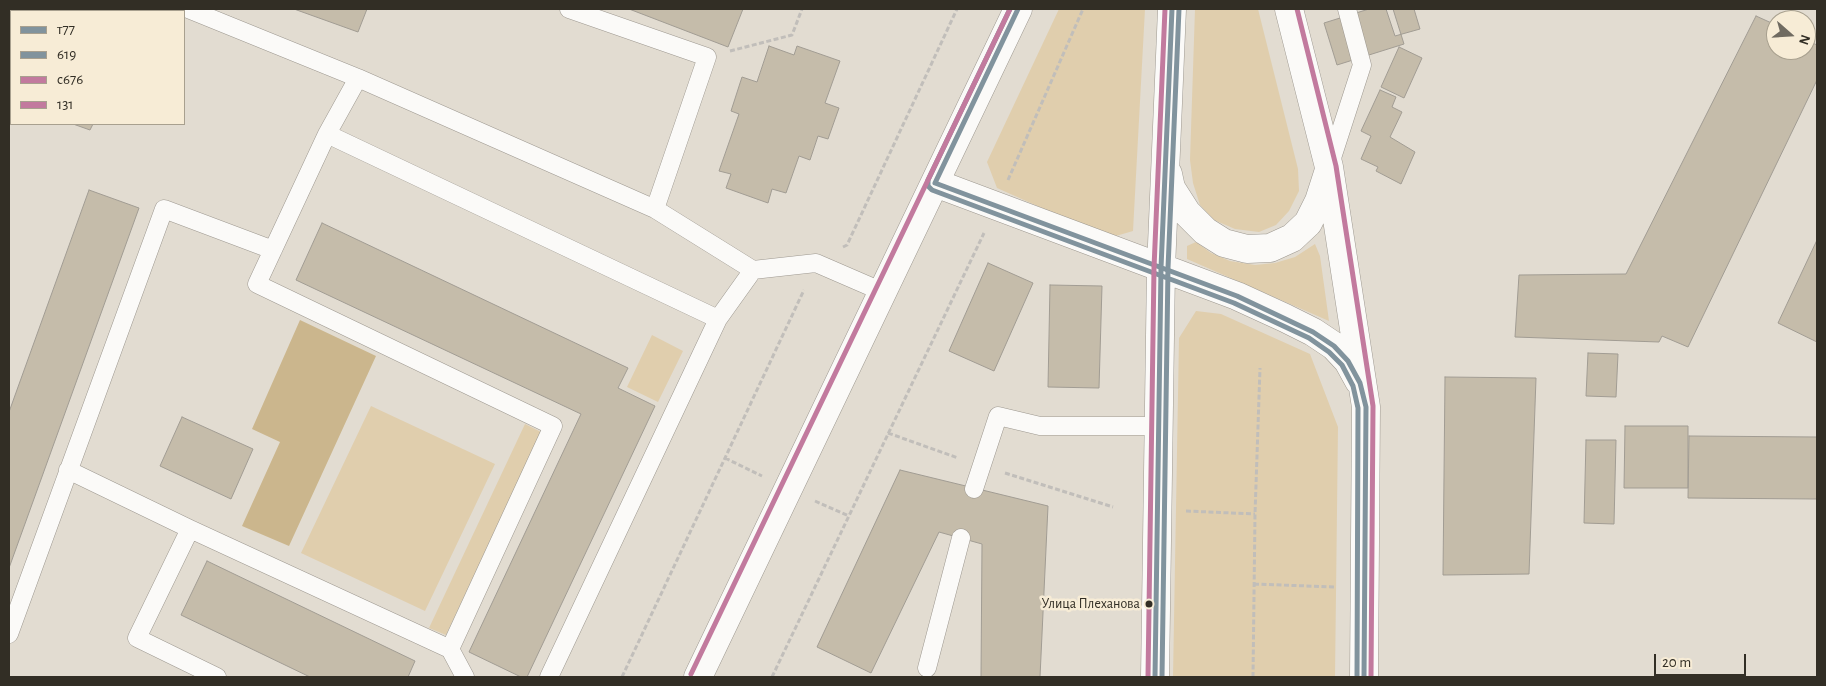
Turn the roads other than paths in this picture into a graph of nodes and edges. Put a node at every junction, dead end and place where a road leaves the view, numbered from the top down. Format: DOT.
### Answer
graph roads {
  1 [pos="188,9"];
  2 [pos="569,9"];
  3 [pos="1018,9"];
  4 [pos="1172,9"];
  5 [pos="1289,9"];
  6 [pos="1347,9"];
  7 [pos="358,78"];
  8 [pos="327,134"];
  9 [pos="1166,160"];
  10 [pos="1330,167"];
  11 [pos="934,182"];
  12 [pos="655,209"];
  13 [pos="272,250"];
  14 [pos="1162,268"];
  15 [pos="753,270"];
  16 [pos="883,292"];
  17 [pos="718,320"];
  18 [pos="1366,407"];
  19 [pos="1159,426"];
  20 [pos="68,470"];
  21 [pos="974,489"];
  22 [pos="190,529"];
  23 [pos="961,538"];
  24 [pos="9,634"];
  25 [pos="450,649"];
  26 [pos="927,668"];
  27 [pos="217,677"];
  28 [pos="465,677"];
  29 [pos="549,677"];
  30 [pos="698,677"];
  31 [pos="1155,677"];
  32 [pos="1364,677"];
  1 -- 7 [label="lane"];
  2 -- 12 [label="lane"];
  3 -- 11 [label="main road"];
  4 -- 9 [label="main road"];
  5 -- 10 [label="main road"];
  6 -- 10 [label="lane"];
  7 -- 8 [label="lane"];
  7 -- 12 [label="lane"];
  8 -- 13 [label="lane"];
  8 -- 17 [label="lane"];
  9 -- 10 [label="main road"];
  9 -- 14 [label="main road"];
  10 -- 18 [label="main road"];
  11 -- 14 [label="main road"];
  11 -- 16 [label="main road"];
  12 -- 15 [label="lane"];
  13 -- 20 [label="lane"];
  13 -- 25 [label="lane"];
  14 -- 18 [label="main road"];
  14 -- 19 [label="main road"];
  15 -- 16 [label="lane"];
  15 -- 17 [label="lane"];
  16 -- 30 [label="main road"];
  17 -- 29 [label="lane"];
  18 -- 32 [label="main road"];
  19 -- 21 [label="lane"];
  19 -- 31 [label="main road"];
  20 -- 22 [label="lane"];
  20 -- 24 [label="lane"];
  22 -- 25 [label="lane"];
  22 -- 27 [label="lane"];
  23 -- 26 [label="lane"];
  25 -- 28 [label="lane"];
}
